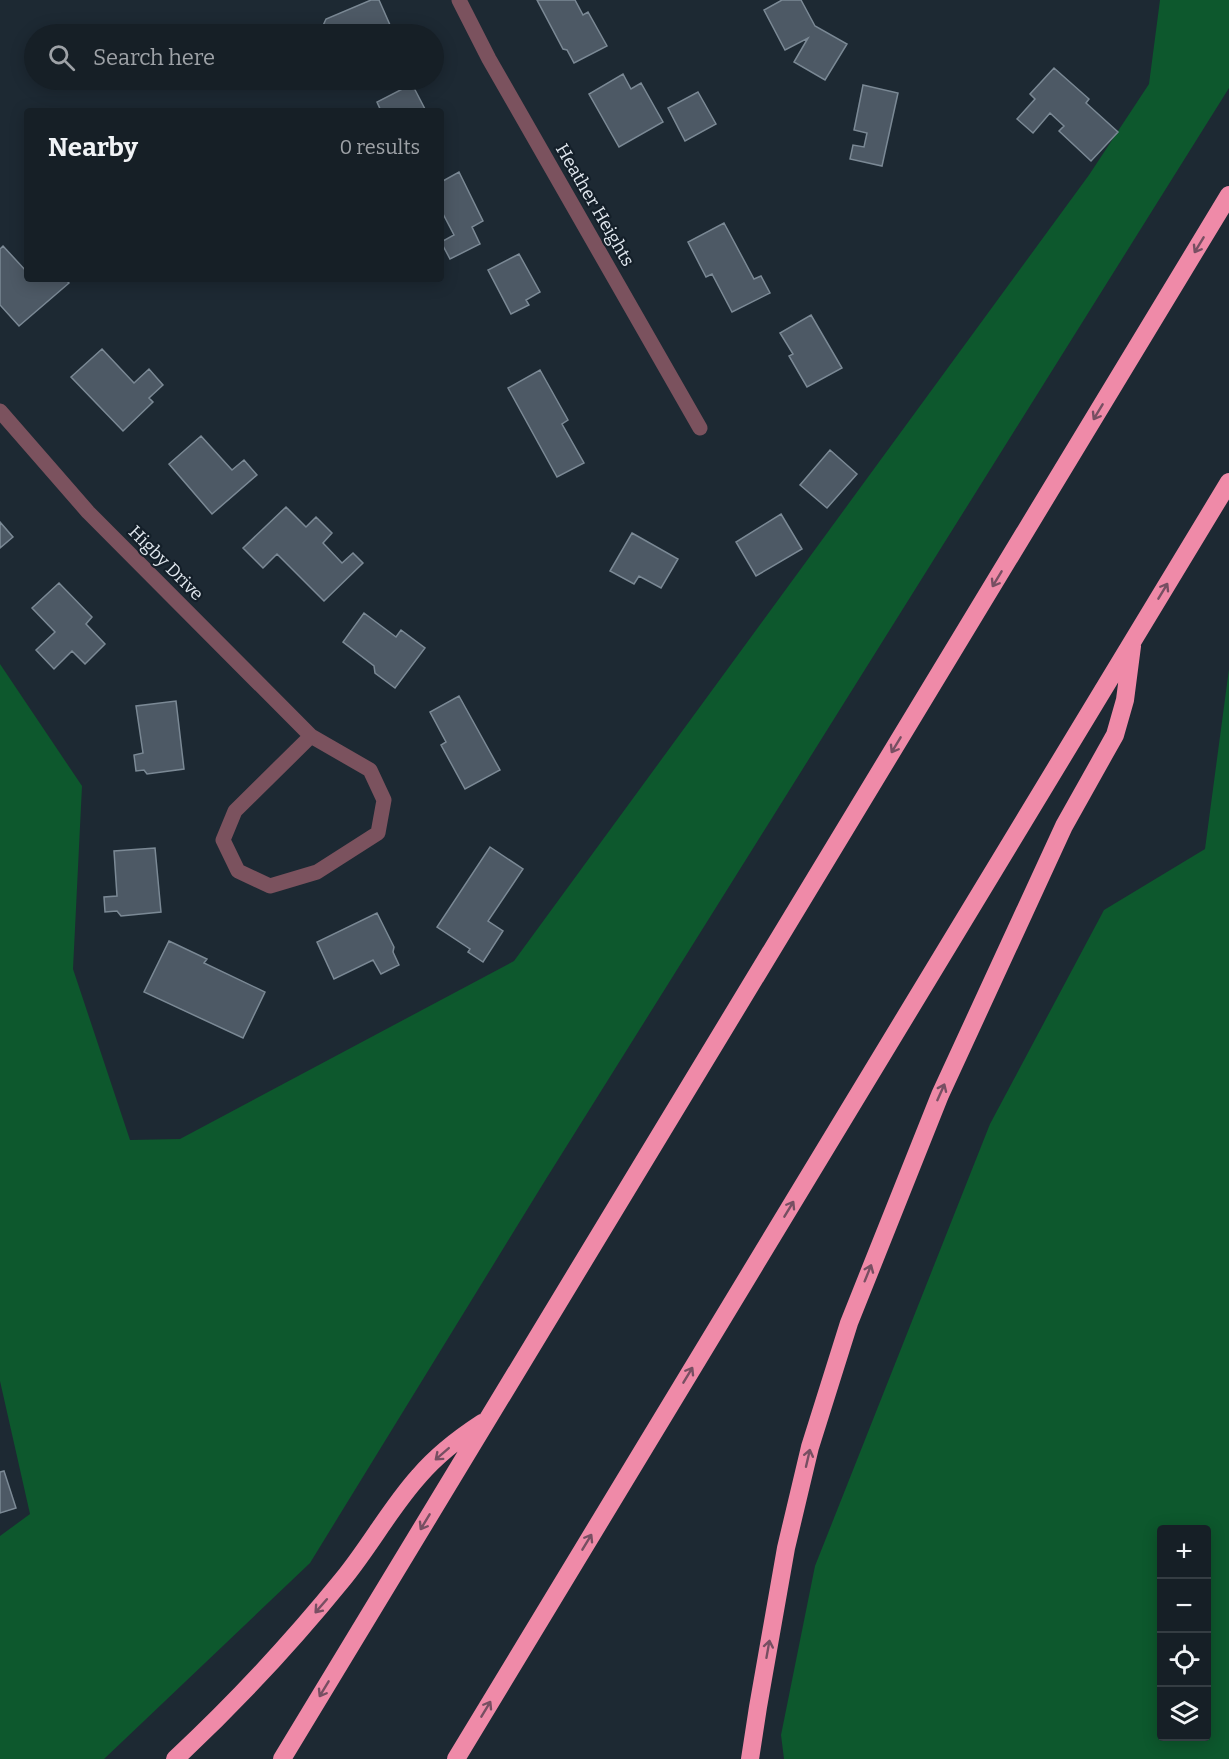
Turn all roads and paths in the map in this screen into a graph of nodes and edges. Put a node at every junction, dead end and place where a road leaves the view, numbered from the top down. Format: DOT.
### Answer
graph roads {
  1 [pos="459,0"];
  2 [pos="1229,195"];
  3 [pos="0,411"];
  4 [pos="700,428"];
  5 [pos="1229,482"];
  6 [pos="1133,642"];
  7 [pos="311,736"];
  8 [pos="488,1418"];
  9 [pos="758,1707"];
  10 [pos="175,1759"];
  11 [pos="282,1759"];
  12 [pos="456,1759"];
  13 [pos="750,1759"];
  14 [pos="762,1759"];
  1 -- 4 [label="street, Heather Heights"];
  2 -- 8 [label="highway, one-way"];
  3 -- 7 [label="street, Higby Drive"];
  6 -- 5 [label="highway, one-way"];
  9 -- 6 [label="highway, one-way"];
  12 -- 6 [label="highway, one-way"];
  7 -- 7 [label="street, Higby Drive"];
  8 -- 10 [label="highway, one-way"];
  8 -- 11 [label="highway, one-way"];
  9 -- 13 [label="highway"];
  9 -- 14 [label="highway"];
}
